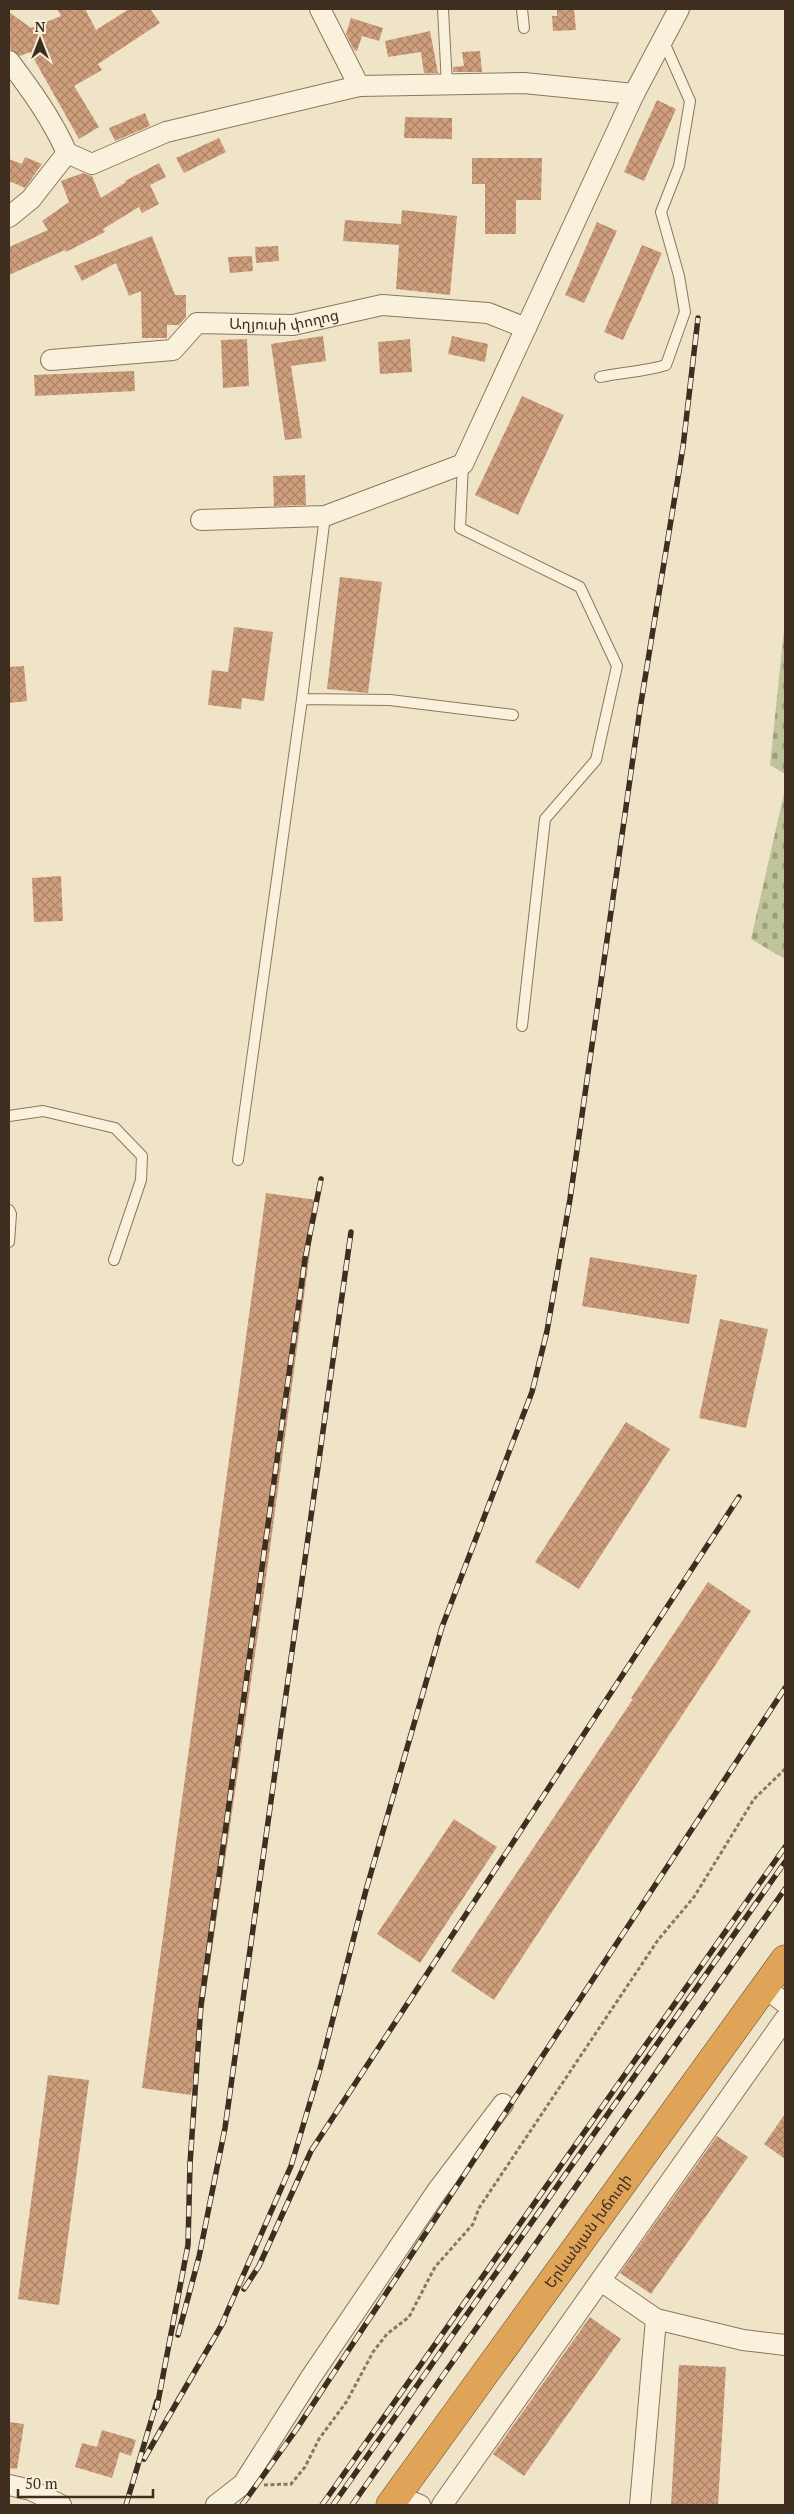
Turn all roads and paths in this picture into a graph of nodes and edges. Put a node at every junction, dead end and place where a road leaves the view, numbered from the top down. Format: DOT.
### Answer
graph roads {
  1 [pos="320,9"];
  2 [pos="443,9"];
  3 [pos="522,9"];
  4 [pos="679,9"];
  5 [pos="524,28"];
  6 [pos="663,39"];
  7 [pos="9,61"];
  8 [pos="447,85"];
  9 [pos="359,86"];
  10 [pos="634,94"];
  11 [pos="67,153"];
  12 [pos="9,217"];
  13 [pos="526,328"];
  14 [pos="51,360"];
  15 [pos="600,377"];
  16 [pos="463,464"];
  17 [pos="325,516"];
  18 [pos="201,520"];
  19 [pos="302,700"];
  20 [pos="513,715"];
  21 [pos="522,1026"];
  22 [pos="9,1116"];
  23 [pos="238,1160"];
  24 [pos="9,1210"];
  25 [pos="9,1242"];
  26 [pos="114,1260"];
  27 [pos="785,1769"];
  28 [pos="785,1959"];
  29 [pos="775,1996"];
  30 [pos="785,2019"];
  31 [pos="503,2104"];
  32 [pos="601,2281"];
  33 [pos="656,2319"];
  34 [pos="785,2345"];
  35 [pos="243,2484"];
  36 [pos="9,2485"];
  37 [pos="402,2502"];
  38 [pos="61,2505"];
  39 [pos="216,2505"];
  40 [pos="442,2505"];
  41 [pos="640,2505"];
  1 -- 9 [label="street"];
  2 -- 8 [label="lane"];
  3 -- 5 [label="lane"];
  4 -- 6 [label="street"];
  6 -- 10 [label="street"];
  6 -- 15 [label="lane"];
  7 -- 11 [label="street"];
  8 -- 9 [label="street"];
  8 -- 10 [label="street"];
  9 -- 11 [label="street"];
  10 -- 13 [label="street"];
  11 -- 12 [label="street"];
  13 -- 14 [label="street, Աղյուսի փողոց"];
  13 -- 16 [label="street"];
  16 -- 17 [label="street"];
  16 -- 21 [label="lane"];
  17 -- 18 [label="street"];
  17 -- 19 [label="lane"];
  19 -- 20 [label="lane"];
  19 -- 23 [label="lane"];
  22 -- 26 [label="lane"];
  24 -- 25 [label="lane"];
  27 -- 35 [label="path"];
  28 -- 29 [label="highway, Երևանյան խճուղի"];
  29 -- 37 [label="highway, Երևանյան խճուղի"];
  30 -- 32 [label="street"];
  31 -- 35 [label="street"];
  32 -- 33 [label="street"];
  32 -- 40 [label="street"];
  33 -- 34 [label="street"];
  33 -- 41 [label="street"];
  35 -- 39 [label="street"];
  36 -- 38 [label="street"];
}
